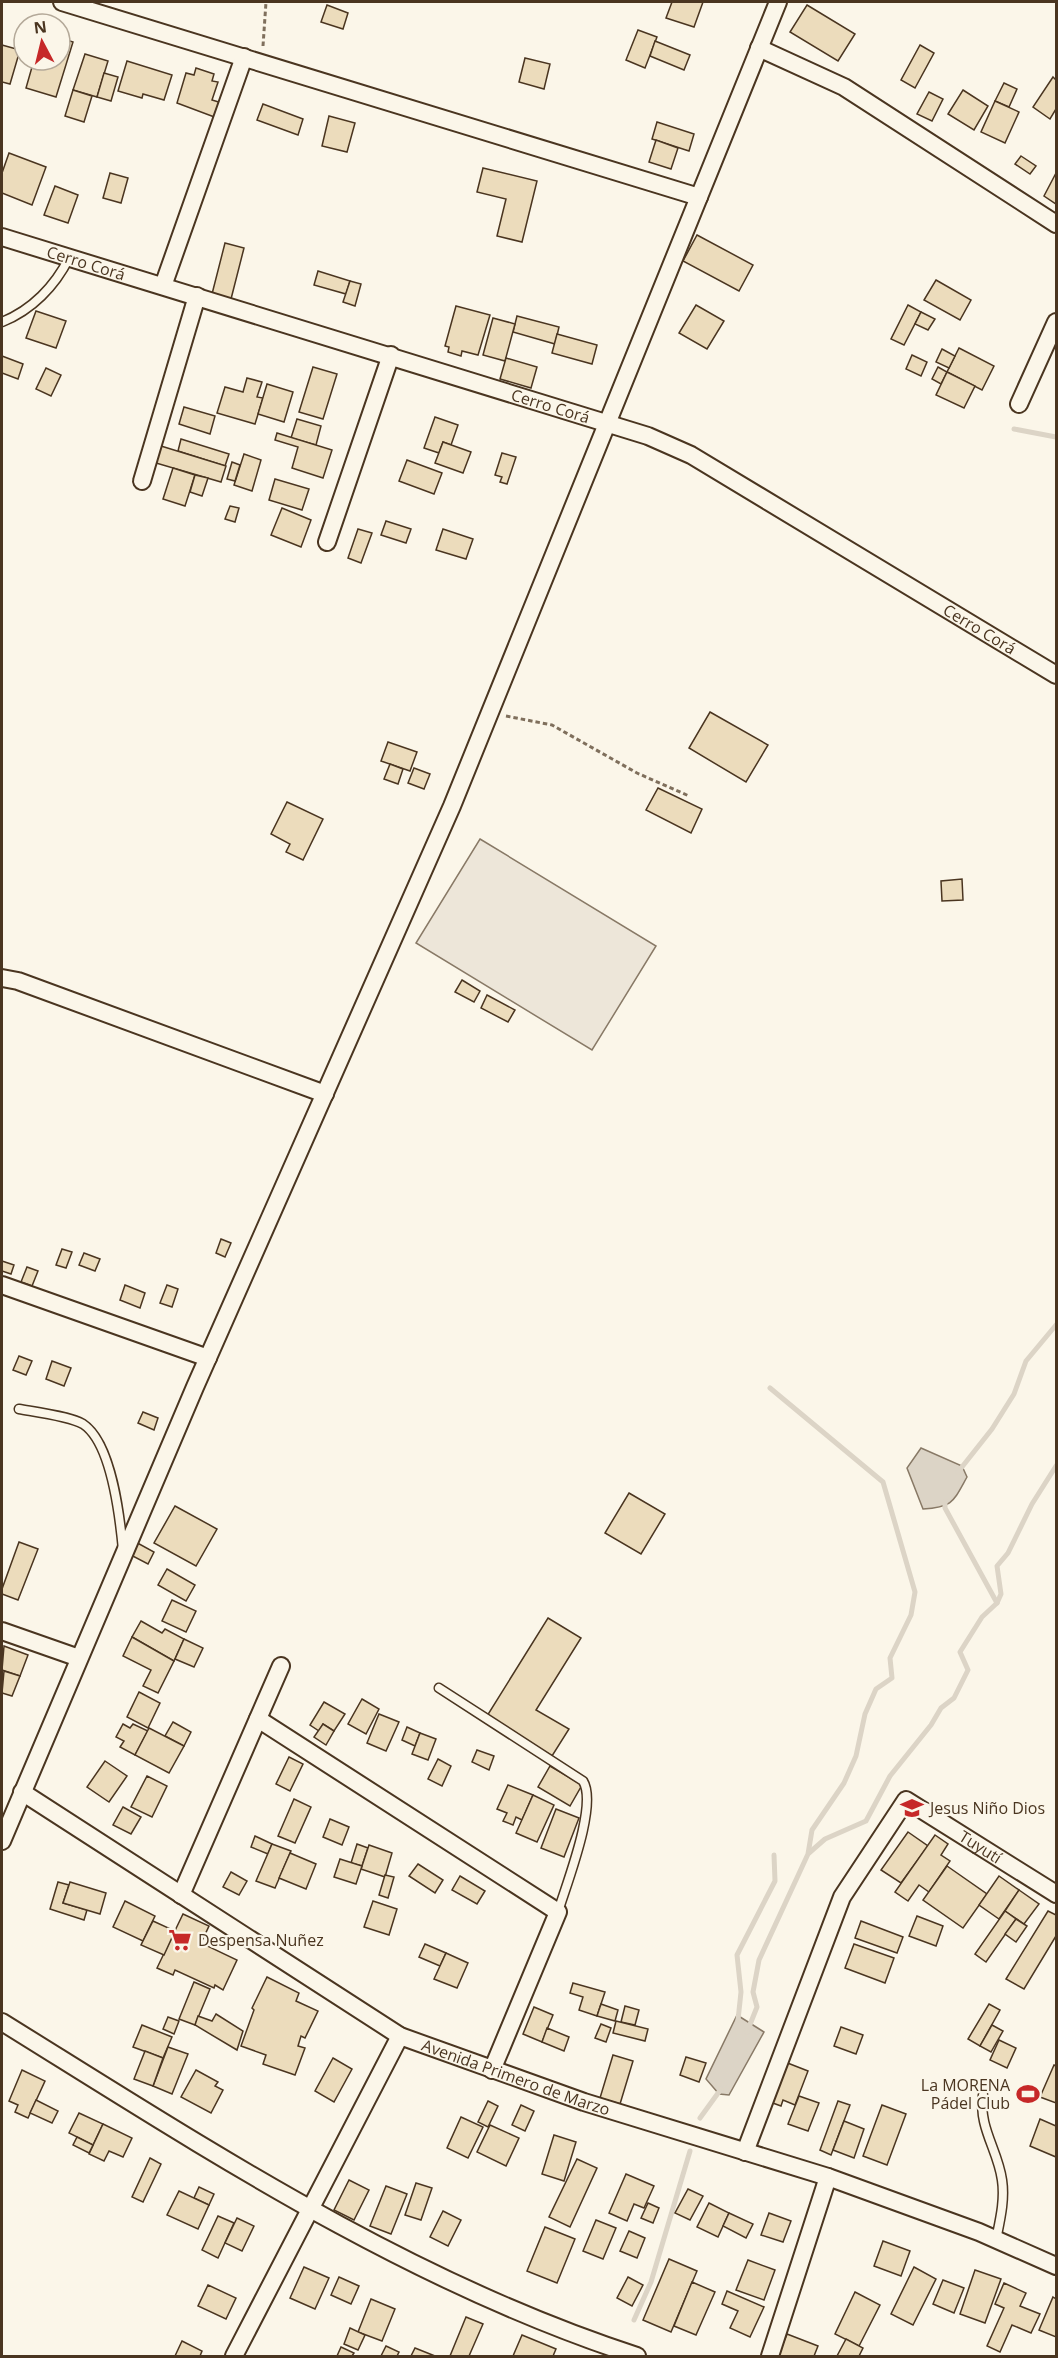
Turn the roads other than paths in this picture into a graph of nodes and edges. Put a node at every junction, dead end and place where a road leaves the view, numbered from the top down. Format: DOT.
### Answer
graph roads {
  1 [pos="62,2"];
  2 [pos="778,2"];
  3 [pos="759,48"];
  4 [pos="243,57"];
  5 [pos="699,197"];
  6 [pos="1056,224"];
  7 [pos="2,237"];
  8 [pos="70,257"];
  9 [pos="163,286"];
  10 [pos="197,296"];
  11 [pos="2,322"];
  12 [pos="1056,322"];
  13 [pos="391,355"];
  14 [pos="1019,404"];
  15 [pos="608,422"];
  16 [pos="142,481"];
  17 [pos="327,542"];
  18 [pos="1056,675"];
  19 [pos="2,978"];
  20 [pos="325,1094"];
  21 [pos="2,1284"];
  22 [pos="208,1358"];
  23 [pos="20,1409"];
  24 [pos="123,1556"];
  25 [pos="2,1631"];
  26 [pos="80,1658"];
  27 [pos="281,1666"];
  28 [pos="439,1688"];
  29 [pos="258,1719"];
  30 [pos="22,1792"];
  31 [pos="2,1841"];
  32 [pos="1056,1894"];
  33 [pos="181,1895"];
  34 [pos="558,1912"];
  35 [pos="2,2022"];
  36 [pos="400,2036"];
  37 [pos="492,2070"];
  38 [pos="983,2095"];
  39 [pos="745,2152"];
  40 [pos="828,2177"];
  41 [pos="309,2210"];
  42 [pos="996,2240"];
  43 [pos="1056,2266"];
  44 [pos="234,2356"];
  45 [pos="637,2356"];
  46 [pos="770,2356"];
  1 -- 4 [label="street"];
  2 -- 3 [label="street"];
  3 -- 5 [label="street"];
  3 -- 6 [label="street"];
  4 -- 5 [label="street"];
  4 -- 9 [label="street"];
  5 -- 15 [label="street"];
  7 -- 8 [label="street, Cerro Corá"];
  8 -- 9 [label="street, Cerro Corá"];
  8 -- 11 [label="lane"];
  9 -- 10 [label="street, Cerro Corá"];
  10 -- 13 [label="street, Cerro Corá"];
  10 -- 16 [label="street"];
  12 -- 14 [label="street"];
  13 -- 15 [label="street, Cerro Corá"];
  13 -- 17 [label="street"];
  15 -- 18 [label="street, Cerro Corá"];
  15 -- 20 [label="street"];
  19 -- 20 [label="street"];
  20 -- 22 [label="street"];
  21 -- 22 [label="street"];
  22 -- 24 [label="street"];
  23 -- 24 [label="lane"];
  24 -- 26 [label="street"];
  25 -- 26 [label="street"];
  26 -- 30 [label="street"];
  27 -- 29 [label="street"];
  28 -- 34 [label="lane"];
  29 -- 33 [label="street"];
  29 -- 34 [label="street"];
  30 -- 31 [label="street"];
  30 -- 33 [label="street, Avenida Primero de Marzo"];
  32 -- 39 [label="street, Tuyutí"];
  33 -- 36 [label="street, Avenida Primero de Marzo"];
  34 -- 37 [label="street"];
  35 -- 41 [label="street"];
  36 -- 37 [label="street, Avenida Primero de Marzo"];
  36 -- 41 [label="street"];
  37 -- 39 [label="street, Avenida Primero de Marzo"];
  38 -- 42 [label="lane"];
  39 -- 40 [label="street, Avenida Primero de Marzo"];
  40 -- 42 [label="street, Avenida Primero de Marzo"];
  40 -- 46 [label="street"];
  41 -- 44 [label="street"];
  41 -- 45 [label="street"];
  42 -- 43 [label="street, Avenida Primero de Marzo"];
}
